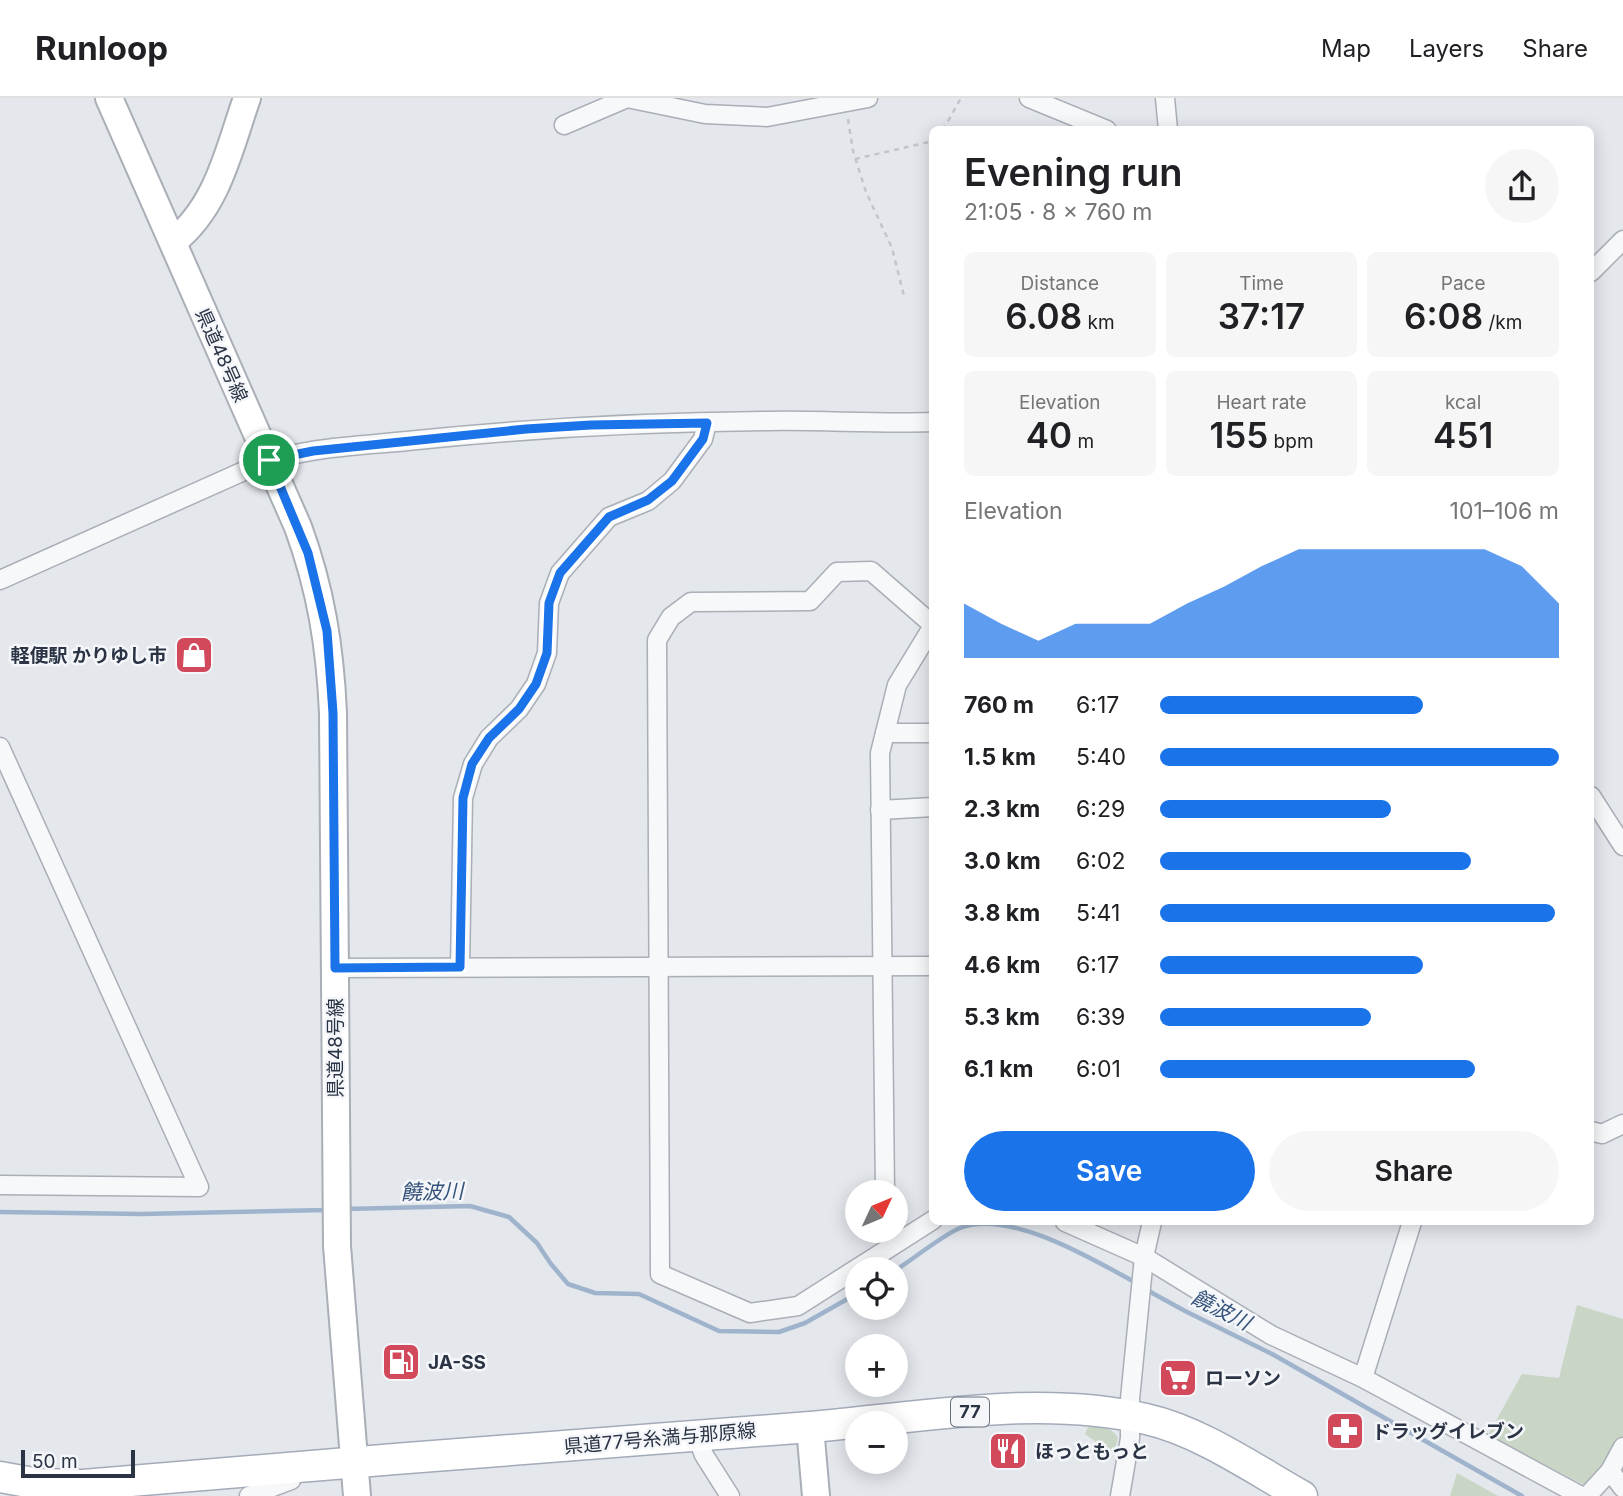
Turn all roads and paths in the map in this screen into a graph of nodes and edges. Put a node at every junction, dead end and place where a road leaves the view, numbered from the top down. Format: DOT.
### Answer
graph roads {
  1 [pos="109,98"];
  2 [pos="247,98"];
  3 [pos="868,98"];
  4 [pos="961,98"];
  5 [pos="1029,98"];
  6 [pos="1165,98"];
  7 [pos="845,102"];
  8 [pos="564,125"];
  9 [pos="945,126"];
  10 [pos="1097,126"];
  11 [pos="1168,126"];
  12 [pos="929,140"];
  13 [pos="855,159"];
  14 [pos="1623,240"];
  15 [pos="174,241"];
  16 [pos="1594,268"];
  17 [pos="904,296"];
  18 [pos="929,422"];
  19 [pos="707,423"];
  20 [pos="269,460"];
  21 [pos="0,580"];
  22 [pos="929,627"];
  23 [pos="929,635"];
  24 [pos="885,733"];
  25 [pos="929,733"];
  26 [pos="0,747"];
  27 [pos="1594,801"];
  28 [pos="929,807"];
  29 [pos="880,810"];
  30 [pos="1623,846"];
  31 [pos="660,966"];
  32 [pos="929,966"];
  33 [pos="460,967"];
  34 [pos="881,967"];
  35 [pos="335,968"];
  36 [pos="1623,1124"];
  37 [pos="1594,1132"];
  38 [pos="885,1180"];
  39 [pos="0,1185"];
  40 [pos="929,1223"];
  41 [pos="1072,1225"];
  42 [pos="1151,1225"];
  43 [pos="1411,1225"];
  44 [pos="886,1243"];
  45 [pos="886,1250"];
  46 [pos="1144,1257"];
  47 [pos="1363,1378"];
  48 [pos="1129,1416"];
  49 [pos="810,1427"];
  50 [pos="696,1434"];
  51 [pos="1623,1447"];
  52 [pos="354,1461"];
  53 [pos="293,1466"];
  54 [pos="1610,1471"];
  55 [pos="0,1477"];
  56 [pos="1623,1488"];
  57 [pos="249,1496"];
  58 [pos="356,1496"];
  59 [pos="730,1496"];
  60 [pos="816,1496"];
  61 [pos="1120,1496"];
  62 [pos="1302,1496"];
  63 [pos="1581,1496"];
  64 [pos="1587,1496"];
  1 -- 15 [label="main road, 県道48号線"];
  2 -- 15 [label="main road"];
  3 -- 7 [label="street"];
  4 -- 9 [label="path"];
  5 -- 10 [label="street"];
  6 -- 11 [label="street"];
  7 -- 8 [label="street"];
  7 -- 13 [label="path"];
  12 -- 13 [label="path"];
  13 -- 17 [label="path"];
  14 -- 16 [label="street"];
  15 -- 20 [label="main road, 県道48号線"];
  18 -- 19 [label="street"];
  19 -- 20 [label="street"];
  19 -- 33 [label="street"];
  20 -- 21 [label="street"];
  20 -- 35 [label="main road, 県道48号線"];
  22 -- 31 [label="street"];
  23 -- 24 [label="street"];
  24 -- 25 [label="street"];
  24 -- 29 [label="street"];
  26 -- 39 [label="street"];
  27 -- 30 [label="street"];
  28 -- 29 [label="street"];
  29 -- 34 [label="street"];
  31 -- 33 [label="street"];
  31 -- 34 [label="street"];
  31 -- 45 [label="street"];
  32 -- 34 [label="street"];
  33 -- 35 [label="street"];
  34 -- 38 [label="street"];
  35 -- 52 [label="main road, 県道48号線"];
  36 -- 37 [label="street"];
  40 -- 45 [label="street"];
  41 -- 46 [label="street"];
  42 -- 46 [label="street"];
  43 -- 47 [label="street"];
  44 -- 45 [label="street"];
  46 -- 47 [label="street"];
  46 -- 48 [label="street"];
  47 -- 63 [label="street"];
  48 -- 49 [label="main road, 県道77号糸満与那原線 / 77"];
  48 -- 61 [label="street"];
  48 -- 62 [label="main road, 県道77号糸満与那原線 / 77"];
  49 -- 50 [label="main road, 県道77号糸満与那原線 / 77"];
  49 -- 60 [label="main road"];
  50 -- 52 [label="main road, 県道77号糸満与那原線 / 77"];
  50 -- 59 [label="street"];
  51 -- 54 [label="street"];
  52 -- 53 [label="main road, 県道77号糸満与那原線 / 77"];
  52 -- 58 [label="main road, 県道48号線"];
  53 -- 55 [label="main road, 県道77号糸満与那原線 / 77"];
  53 -- 57 [label="street"];
  54 -- 56 [label="street"];
  54 -- 64 [label="street"];
}
